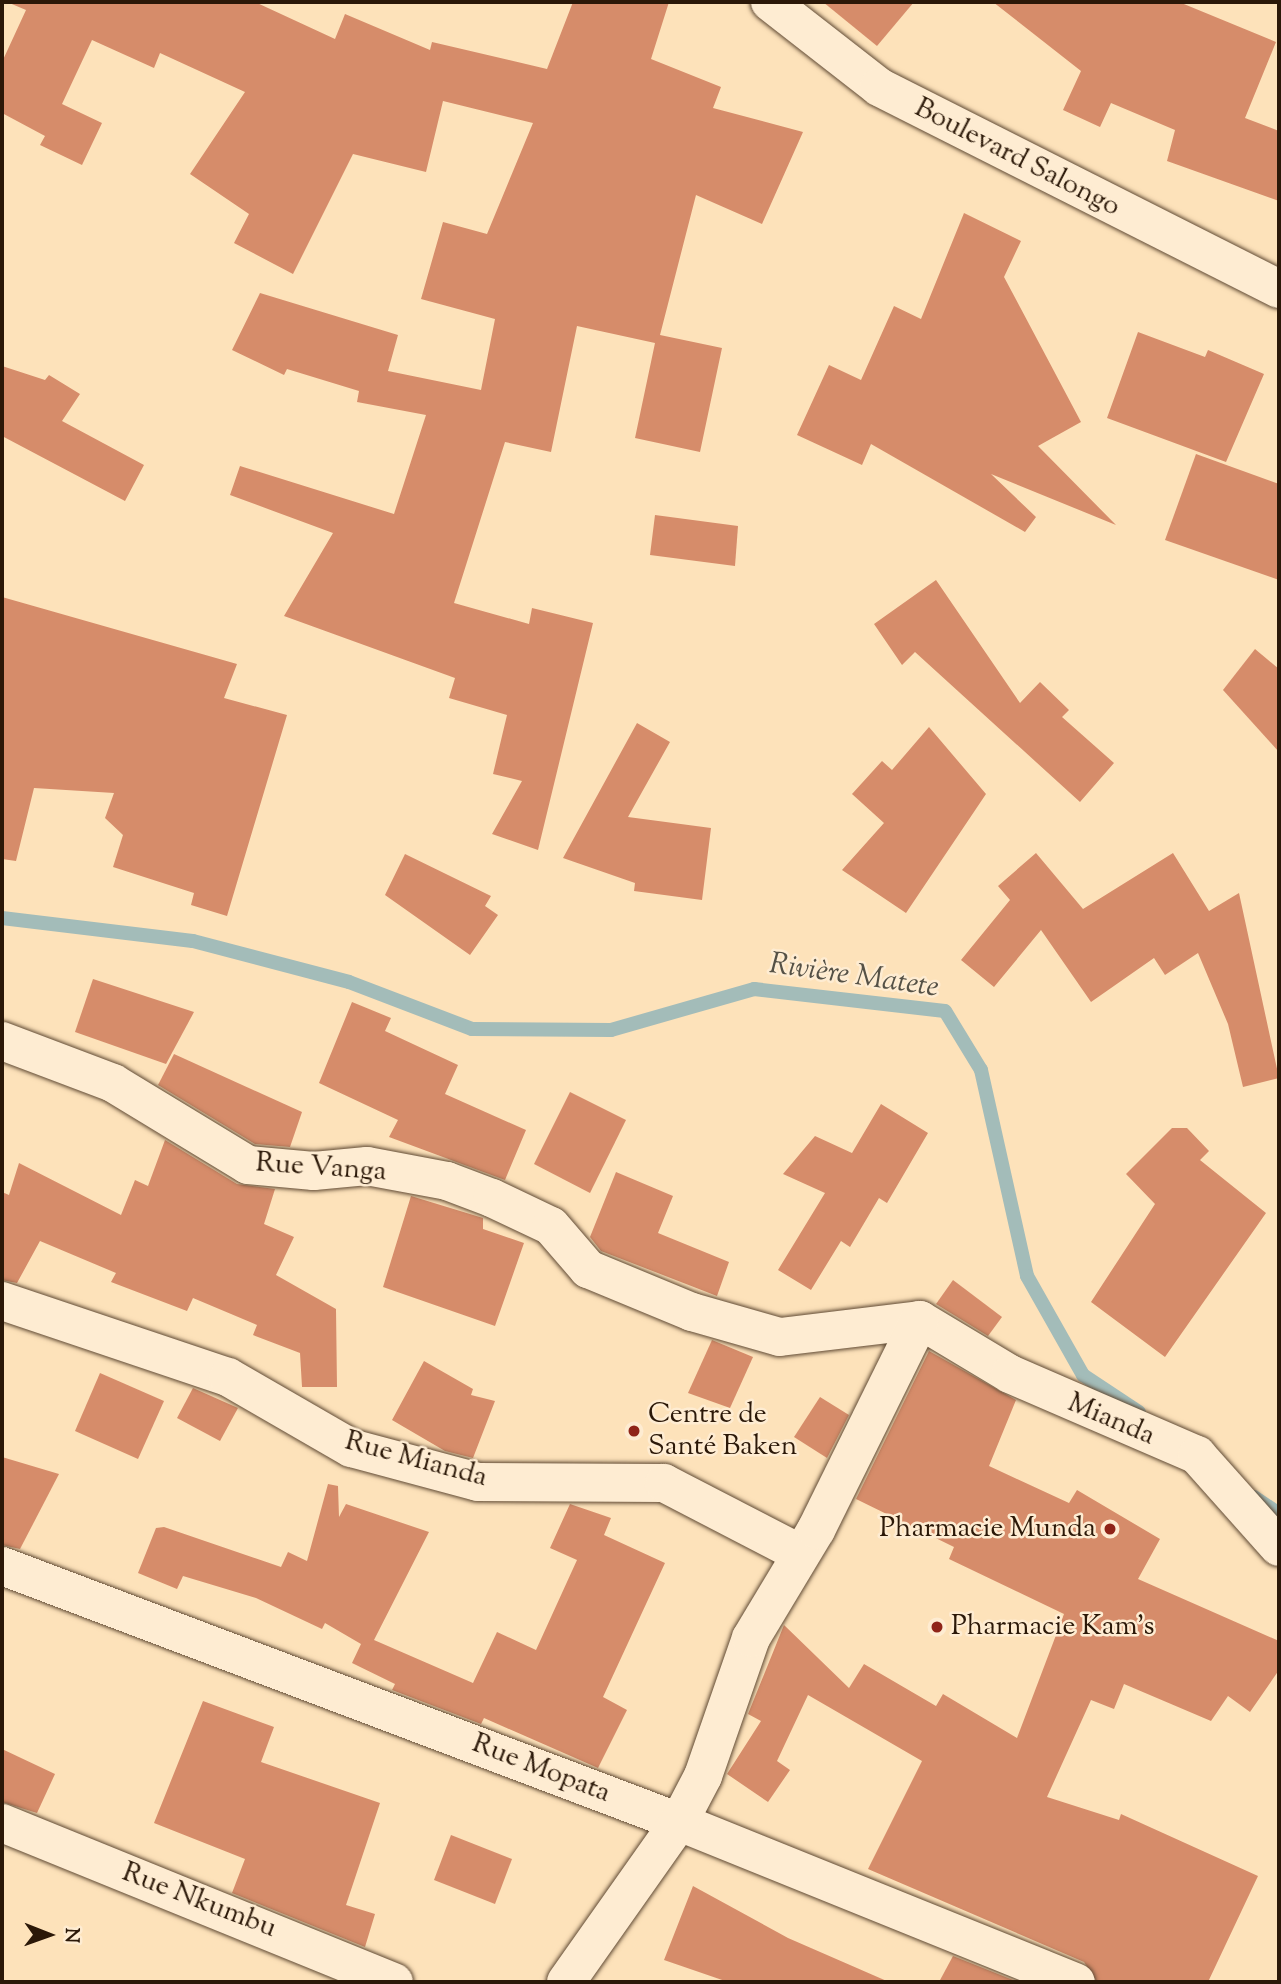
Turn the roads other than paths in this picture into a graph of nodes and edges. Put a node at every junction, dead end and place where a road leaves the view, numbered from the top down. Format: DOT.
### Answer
graph roads {
  1 [pos="770,2"];
  2 [pos="1279,289"];
  3 [pos="2,1041"];
  4 [pos="2,1301"];
  5 [pos="920,1320"];
  6 [pos="1279,1547"];
  7 [pos="799,1553"];
  8 [pos="2,1566"];
  9 [pos="679,1822"];
  10 [pos="2,1824"];
  11 [pos="394,1982"];
  12 [pos="566,1982"];
  13 [pos="1076,1982"];
  1 -- 2 [label="street, Boulevard Salongo"];
  3 -- 5 [label="street, Rue Vanga"];
  4 -- 7 [label="street, Rue Mianda"];
  5 -- 6 [label="street, Mianda"];
  5 -- 7 [label="street"];
  7 -- 9 [label="street"];
  8 -- 9 [label="street, Rue Mopata"];
  9 -- 12 [label="street"];
  9 -- 13 [label="street, Rue Mopata"];
  10 -- 11 [label="street, Rue Nkumbu"];
}
